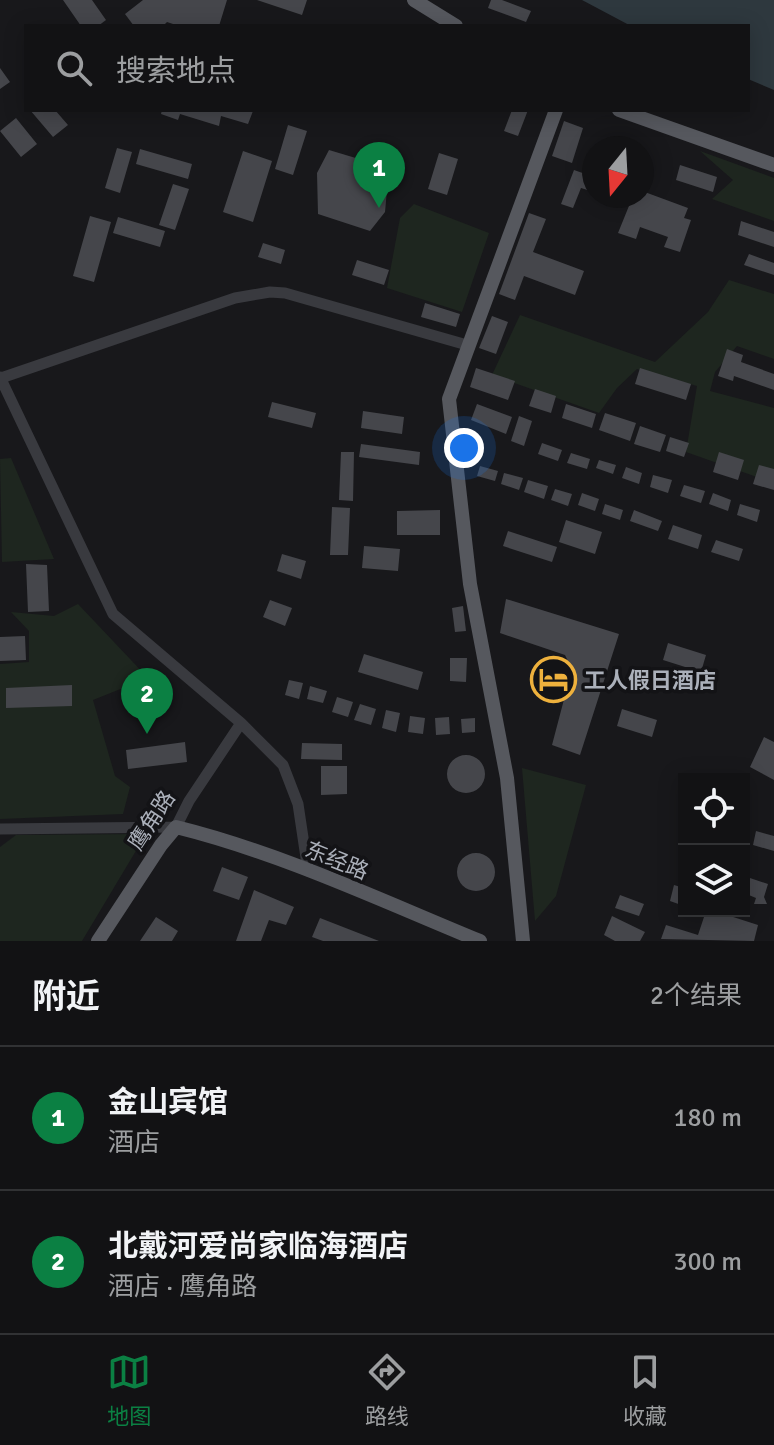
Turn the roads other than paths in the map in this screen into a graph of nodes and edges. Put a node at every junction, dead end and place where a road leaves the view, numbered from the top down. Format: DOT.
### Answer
graph roads {
  1 [pos="414,0"];
  2 [pos="453,24"];
  3 [pos="555,112"];
  4 [pos="625,112"];
  5 [pos="774,165"];
  6 [pos="467,345"];
  7 [pos="0,377"];
  8 [pos="241,723"];
  9 [pos="176,827"];
  10 [pos="0,829"];
  11 [pos="308,871"];
  12 [pos="98,941"];
  13 [pos="480,941"];
  14 [pos="523,941"];
  1 -- 2 [label="main road"];
  3 -- 6 [label="main road"];
  4 -- 5 [label="main road"];
  6 -- 7 [label="street"];
  6 -- 14 [label="main road"];
  7 -- 8 [label="street"];
  8 -- 9 [label="street, 鹰角路"];
  8 -- 11 [label="street"];
  9 -- 10 [label="street"];
  9 -- 11 [label="main road, 东经路"];
  9 -- 12 [label="main road, 鹰角路"];
  11 -- 13 [label="main road, 东经路"];
}
